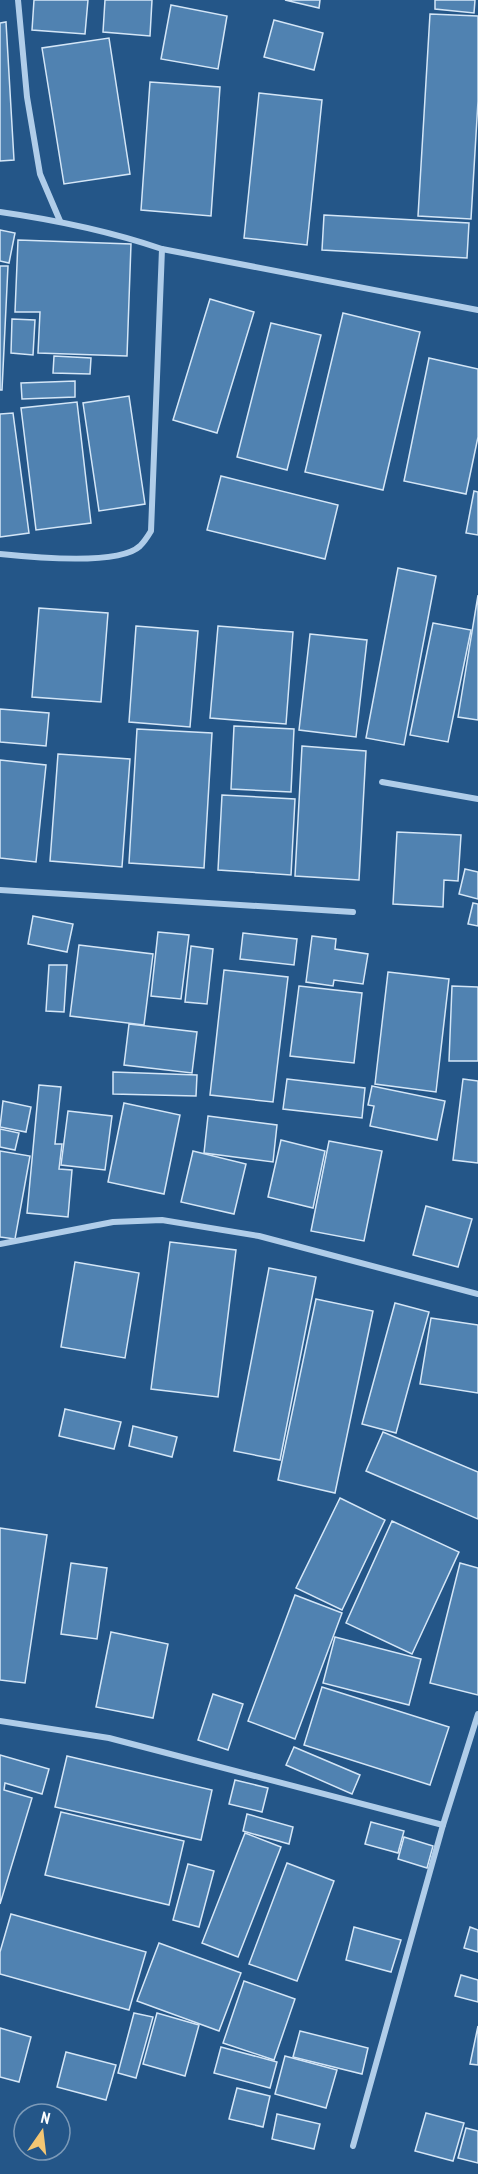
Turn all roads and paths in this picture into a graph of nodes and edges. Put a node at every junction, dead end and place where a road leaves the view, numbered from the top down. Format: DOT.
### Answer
graph roads {
  1 [pos="18,0"];
  2 [pos="0,212"];
  3 [pos="60,221"];
  4 [pos="162,249"];
  5 [pos="478,310"];
  6 [pos="0,554"];
  7 [pos="382,782"];
  8 [pos="478,799"];
  9 [pos="0,890"];
  10 [pos="353,912"];
  11 [pos="0,1244"];
  12 [pos="478,1294"];
  13 [pos="478,1714"];
  14 [pos="0,1721"];
  15 [pos="443,1825"];
  16 [pos="353,2146"];
  1 -- 3 [label="street"];
  2 -- 3 [label="street"];
  3 -- 4 [label="street"];
  4 -- 5 [label="street"];
  4 -- 6 [label="street"];
  7 -- 8 [label="street"];
  9 -- 10 [label="street"];
  11 -- 12 [label="street"];
  13 -- 15 [label="street"];
  14 -- 15 [label="street"];
  15 -- 16 [label="street"];
}
